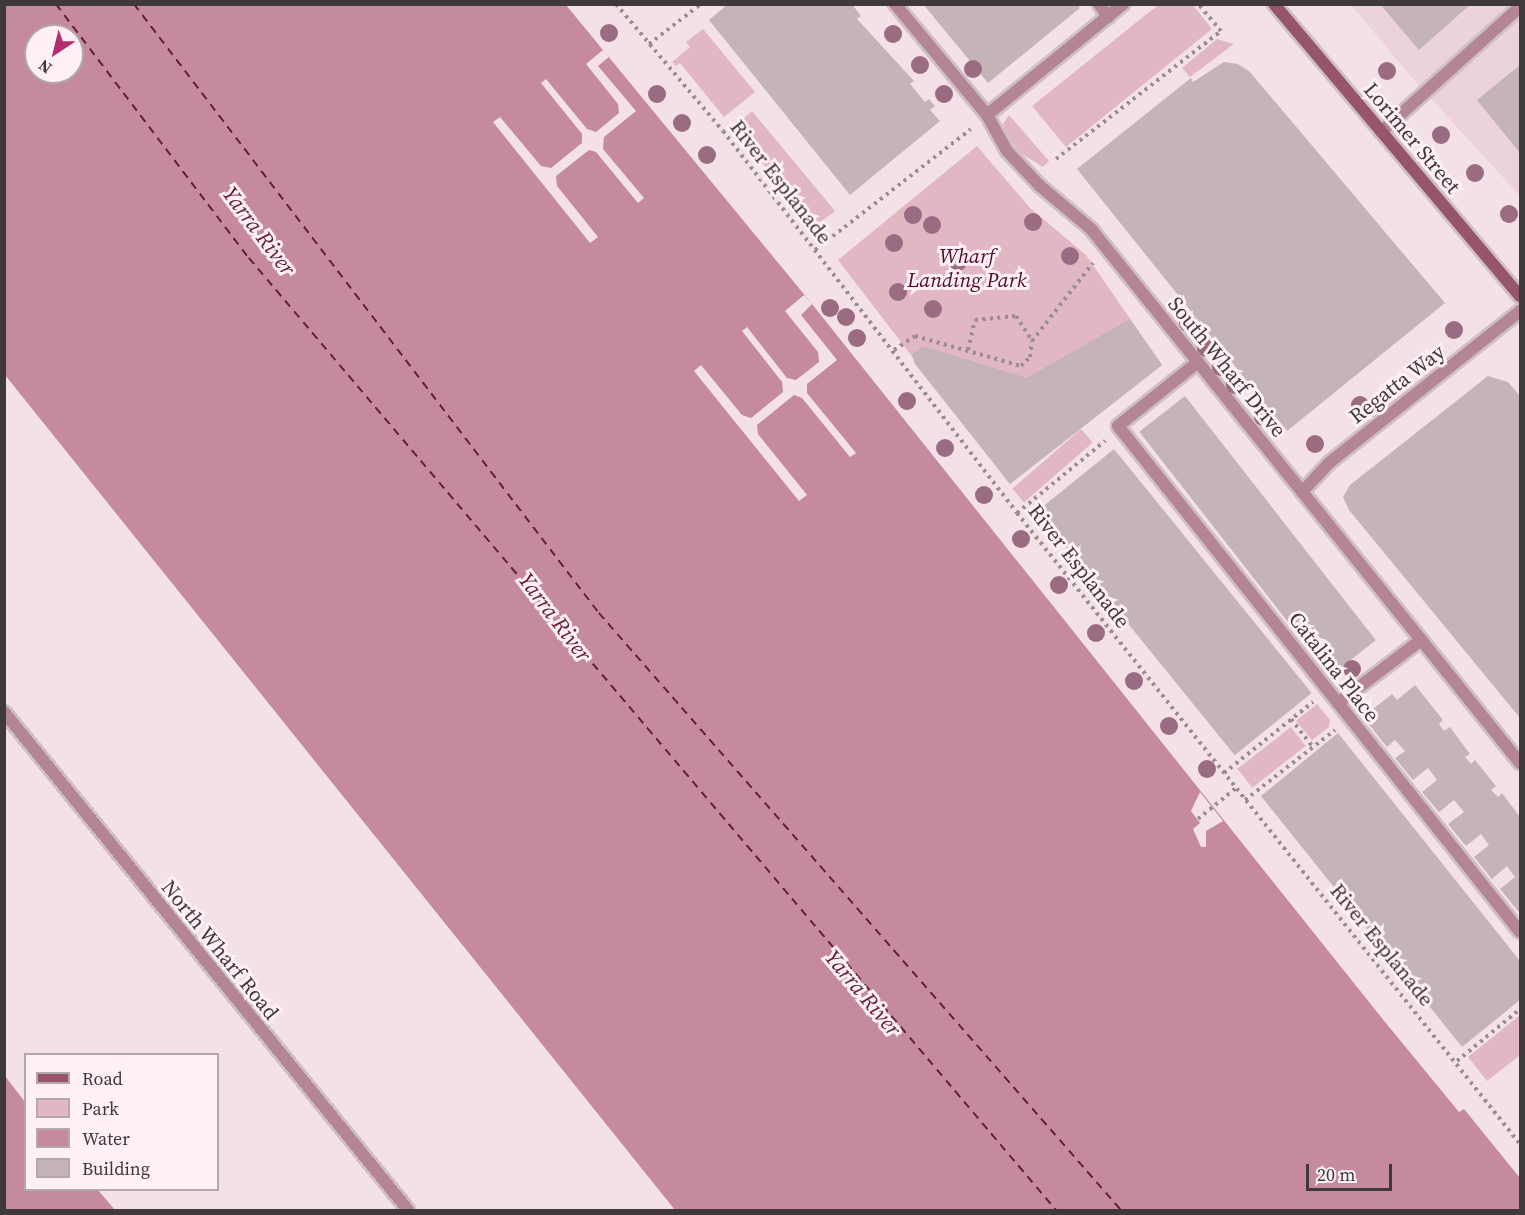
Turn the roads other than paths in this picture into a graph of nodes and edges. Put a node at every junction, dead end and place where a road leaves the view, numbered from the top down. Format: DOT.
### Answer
graph roads {
  1 [pos="895,4"];
  2 [pos="1099,4"];
  3 [pos="1124,4"];
  4 [pos="1274,4"];
  5 [pos="1521,7"];
  6 [pos="1108,16"];
  7 [pos="987,115"];
  8 [pos="1382,132"];
  9 [pos="1521,296"];
  10 [pos="1521,311"];
  11 [pos="1198,362"];
  12 [pos="1302,492"];
  13 [pos="1421,640"];
  14 [pos="1338,703"];
  15 [pos="4,712"];
  16 [pos="1521,763"];
  17 [pos="1521,932"];
  18 [pos="408,1210"];
  1 -- 7 [label="street, South Wharf Drive"];
  2 -- 6 [label="street"];
  3 -- 6 [label="street"];
  4 -- 8 [label="main road, Lorimer Street"];
  5 -- 8 [label="street"];
  6 -- 7 [label="street"];
  7 -- 11 [label="street, South Wharf Drive"];
  8 -- 9 [label="main road, Lorimer Street"];
  10 -- 12 [label="street, Regatta Way"];
  11 -- 12 [label="street, South Wharf Drive"];
  11 -- 14 [label="street, Catalina Place"];
  12 -- 13 [label="street, South Wharf Drive"];
  13 -- 14 [label="street"];
  13 -- 16 [label="street, South Wharf Drive"];
  14 -- 17 [label="street, Catalina Place"];
  15 -- 18 [label="street, North Wharf Road"];
}
